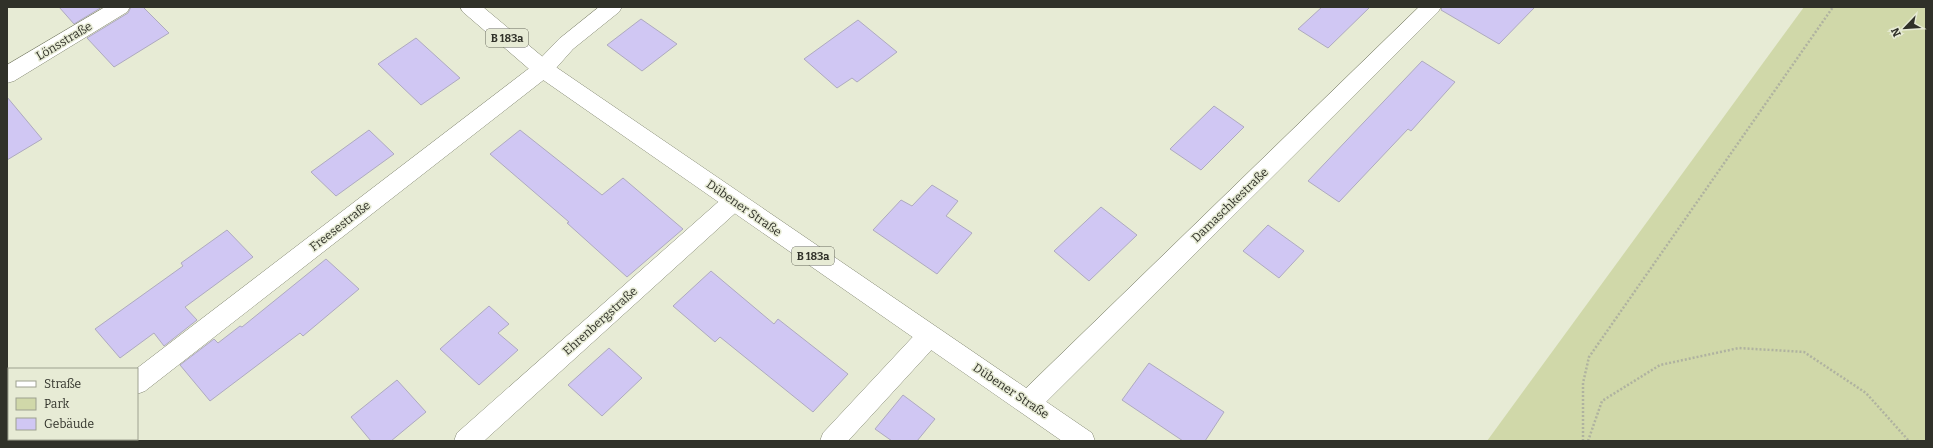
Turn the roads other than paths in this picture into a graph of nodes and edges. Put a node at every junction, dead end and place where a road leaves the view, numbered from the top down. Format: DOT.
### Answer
graph roads {
  1 [pos="120,7"];
  2 [pos="470,7"];
  3 [pos="612,7"];
  4 [pos="1431,7"];
  5 [pos="543,69"];
  6 [pos="7,75"];
  7 [pos="734,201"];
  8 [pos="929,336"];
  9 [pos="138,382"];
  10 [pos="1028,403"];
  11 [pos="466,441"];
  12 [pos="832,441"];
  13 [pos="1083,441"];
  1 -- 6 [label="street, Lönsstraße"];
  2 -- 5 [label="street, Dübener Straße / B 183a"];
  3 -- 5 [label="street, Freesestraße"];
  4 -- 10 [label="street, Damaschkestraße"];
  5 -- 7 [label="street, Dübener Straße / B 183a"];
  5 -- 9 [label="street, Freesestraße"];
  7 -- 8 [label="street, Dübener Straße / B 183a"];
  7 -- 11 [label="street, Ehrenbergstraße"];
  8 -- 10 [label="street, Dübener Straße / B 183a"];
  8 -- 12 [label="street"];
  10 -- 13 [label="street, Dübener Straße / B 183a"];
}
